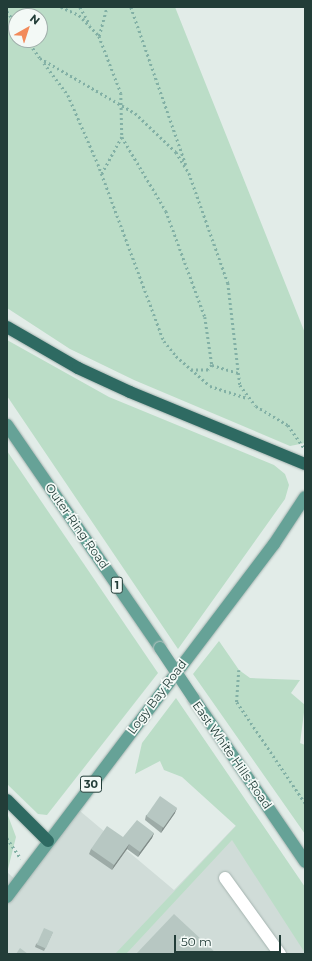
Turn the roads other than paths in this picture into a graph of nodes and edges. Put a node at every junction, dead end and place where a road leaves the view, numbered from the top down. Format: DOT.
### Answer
graph roads {
  1 [pos="7,327"];
  2 [pos="7,425"];
  3 [pos="305,464"];
  4 [pos="305,496"];
  5 [pos="160,648"];
  6 [pos="7,800"];
  7 [pos="48,841"];
  8 [pos="305,862"];
  9 [pos="226,878"];
  10 [pos="7,897"];
  11 [pos="280,954"];
  1 -- 3 [label="highway"];
  2 -- 5 [label="main road, Outer Ring Road / 1"];
  4 -- 7 [label="main road, Logy Bay Road / 30"];
  5 -- 8 [label="main road, East White Hills Road, bridge"];
  6 -- 7 [label="highway"];
  7 -- 10 [label="main road, Logy Bay Road / 30"];
  9 -- 11 [label="lane"];
}
